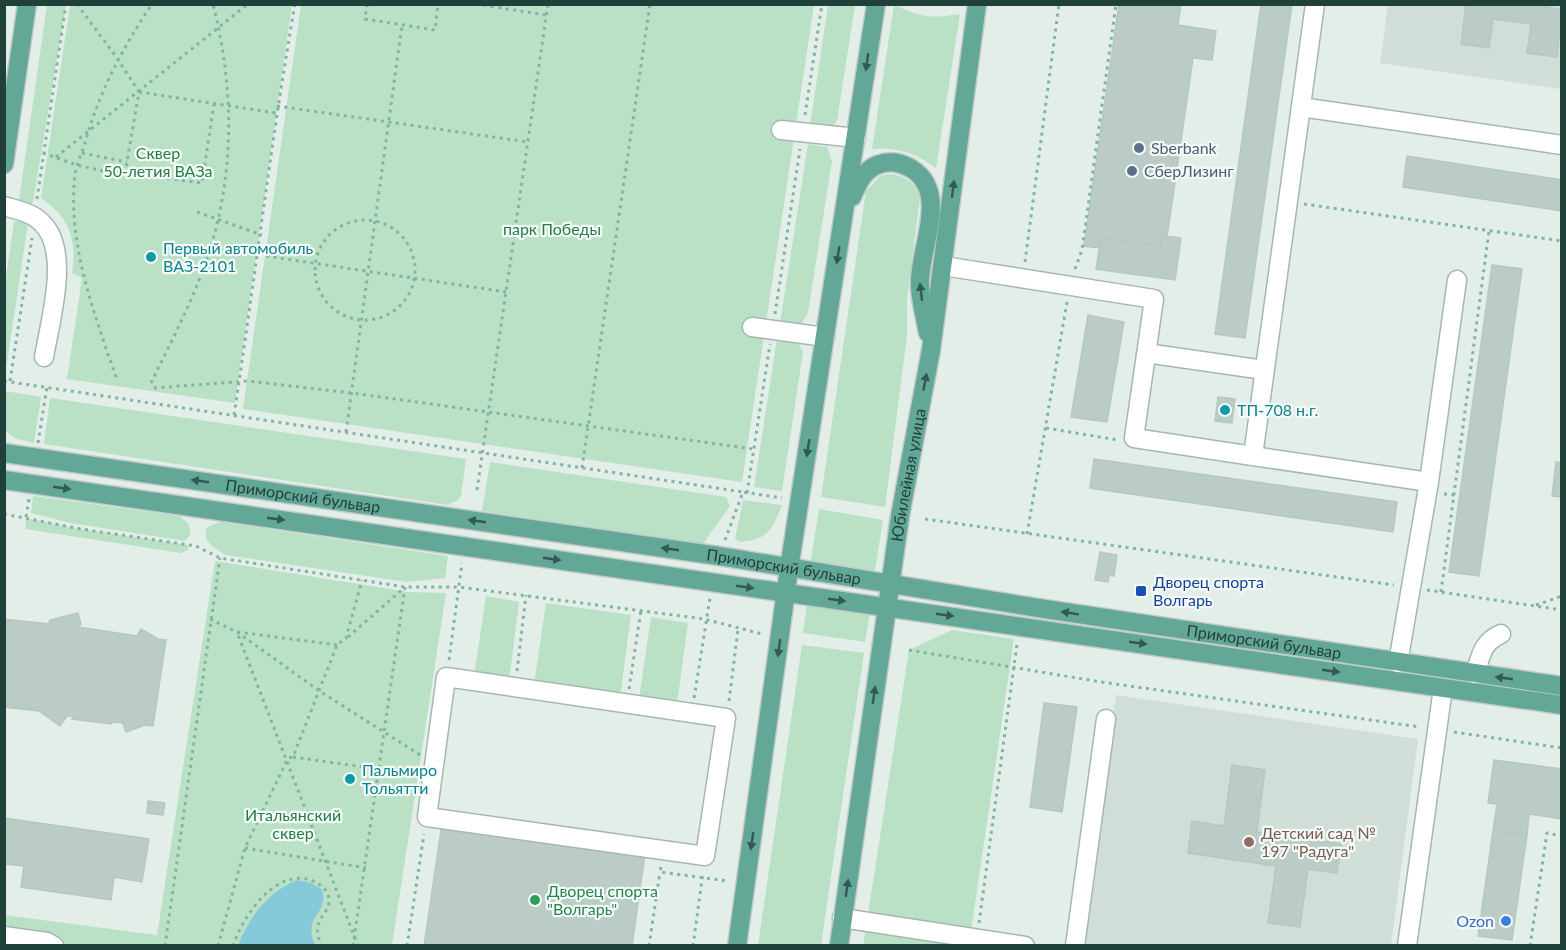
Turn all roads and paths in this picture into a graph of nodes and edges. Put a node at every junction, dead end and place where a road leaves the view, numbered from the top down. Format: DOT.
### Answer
graph roads {
  1 [pos="27,4"];
  2 [pos="66,4"];
  3 [pos="77,4"];
  4 [pos="152,4"];
  5 [pos="213,4"];
  6 [pos="248,4"];
  7 [pos="295,4"];
  8 [pos="367,4"];
  9 [pos="438,4"];
  10 [pos="476,4"];
  11 [pos="548,4"];
  12 [pos="650,4"];
  13 [pos="822,4"];
  14 [pos="876,4"];
  15 [pos="977,4"];
  16 [pos="1059,4"];
  17 [pos="1116,4"];
  18 [pos="1315,4"];
  19 [pos="546,15"];
  20 [pos="402,25"];
  21 [pos="219,28"];
  22 [pos="117,58"];
  23 [pos="139,92"];
  24 [pos="214,104"];
  25 [pos="229,106"];
  26 [pos="277,106"];
  27 [pos="1301,107"];
  28 [pos="276,113"];
  29 [pos="389,121"];
  30 [pos="89,129"];
  31 [pos="781,130"];
  32 [pos="802,133"];
  33 [pos="856,138"];
  34 [pos="528,142"];
  35 [pos="1562,145"];
  36 [pos="43,153"];
  37 [pos="82,153"];
  38 [pos="56,157"];
  39 [pos="5,158"];
  40 [pos="127,162"];
  41 [pos="77,165"];
  42 [pos="108,172"];
  43 [pos="1288,202"];
  44 [pos="4,206"];
  45 [pos="197,212"];
  46 [pos="35,217"];
  47 [pos="843,217"];
  48 [pos="219,220"];
  49 [pos="375,221"];
  50 [pos="1489,231"];
  51 [pos="261,235"];
  52 [pos="1562,241"];
  53 [pos="266,256"];
  54 [pos="315,263"];
  55 [pos="943,266"];
  56 [pos="368,270"];
  57 [pos="415,277"];
  58 [pos="1022,278"];
  59 [pos="1457,280"];
  60 [pos="1069,286"];
  61 [pos="506,292"];
  62 [pos="362,320"];
  63 [pos="752,327"];
  64 [pos="772,330"];
  65 [pos="825,337"];
  66 [pos="931,350"];
  67 [pos="1146,353"];
  68 [pos="44,357"];
  69 [pos="1264,370"];
  70 [pos="116,377"];
  71 [pos="239,380"];
  72 [pos="4,381"];
  73 [pos="10,381"];
  74 [pos="151,383"];
  75 [pos="47,387"];
  76 [pos="154,388"];
  77 [pos="352,393"];
  78 [pos="488,412"];
  79 [pos="234,415"];
  80 [pos="590,425"];
  81 [pos="346,432"];
  82 [pos="38,444"];
  83 [pos="753,449"];
  84 [pos="4,453"];
  85 [pos="482,453"];
  86 [pos="1253,456"];
  87 [pos="582,468"];
  88 [pos="4,480"];
  89 [pos="1429,482"];
  90 [pos="477,490"];
  91 [pos="745,492"];
  92 [pos="30,495"];
  93 [pos="782,498"];
  94 [pos="4,514"];
  95 [pos="26,516"];
  96 [pos="925,519"];
  97 [pos="1027,534"];
  98 [pos="725,540"];
  99 [pos="465,547"];
  100 [pos="220,558"];
  101 [pos="789,569"];
  102 [pos="362,580"];
  103 [pos="891,584"];
  104 [pos="405,587"];
  105 [pos="459,587"];
  106 [pos="1411,587"];
  107 [pos="786,592"];
  108 [pos="1441,592"];
  109 [pos="526,596"];
  110 [pos="1562,596"];
  111 [pos="710,597"];
  112 [pos="1534,606"];
  113 [pos="887,607"];
  114 [pos="641,610"];
  115 [pos="1562,610"];
  116 [pos="210,619"];
  117 [pos="704,619"];
  118 [pos="738,629"];
  119 [pos="237,632"];
  120 [pos="765,634"];
  121 [pos="1501,634"];
  122 [pos="1018,636"];
  123 [pos="346,638"];
  124 [pos="337,645"];
  125 [pos="909,650"];
  126 [pos="1398,663"];
  127 [pos="1013,668"];
  128 [pos="1475,674"];
  129 [pos="446,677"];
  130 [pos="1562,686"];
  131 [pos="515,687"];
  132 [pos="1443,688"];
  133 [pos="318,690"];
  134 [pos="627,703"];
  135 [pos="1562,705"];
  136 [pos="693,712"];
  137 [pos="726,718"];
  138 [pos="1106,720"];
  139 [pos="1436,729"];
  140 [pos="383,734"];
  141 [pos="1562,748"];
  142 [pos="293,757"];
  143 [pos="288,758"];
  144 [pos="434,763"];
  145 [pos="378,769"];
  146 [pos="427,817"];
  147 [pos="1562,836"];
  148 [pos="244,848"];
  149 [pos="705,856"];
  150 [pos="324,862"];
  151 [pos="366,868"];
  152 [pos="660,872"];
  153 [pos="335,892"];
  154 [pos="328,894"];
  155 [pos="843,918"];
  156 [pos="4,936"];
  157 [pos="355,936"];
  158 [pos="977,939"];
  159 [pos="54,945"];
  160 [pos="165,945"];
  161 [pos="218,945"];
  162 [pos="233,945"];
  163 [pos="322,945"];
  164 [pos="356,945"];
  165 [pos="407,945"];
  166 [pos="649,945"];
  167 [pos="693,945"];
  168 [pos="737,945"];
  169 [pos="839,945"];
  170 [pos="1021,945"];
  171 [pos="1075,945"];
  172 [pos="1407,945"];
  173 [pos="1530,945"];
  1 -- 39 [label="main road"];
  2 -- 36 [label="path"];
  3 -- 22 [label="path"];
  4 -- 22 [label="path"];
  5 -- 21 [label="path"];
  6 -- 21 [label="path"];
  7 -- 26 [label="path"];
  8 -- 20 [label="path"];
  9 -- 20 [label="path"];
  10 -- 19 [label="path"];
  11 -- 19 [label="path"];
  12 -- 80 [label="path"];
  13 -- 32 [label="path"];
  14 -- 33 [label="main road, one-way"];
  55 -- 15 [label="main road, Юбилейная улица, one-way"];
  16 -- 58 [label="path"];
  17 -- 60 [label="path"];
  18 -- 27 [label="street"];
  19 -- 34 [label="path"];
  20 -- 29 [label="path"];
  21 -- 23 [label="path"];
  21 -- 25 [label="path"];
  22 -- 23 [label="path"];
  22 -- 30 [label="path"];
  23 -- 24 [label="path"];
  23 -- 30 [label="path"];
  23 -- 40 [label="path"];
  24 -- 25 [label="path"];
  24 -- 40 [label="path"];
  25 -- 28 [label="path"];
  25 -- 48 [label="path"];
  26 -- 28 [label="path"];
  26 -- 29 [label="path"];
  27 -- 35 [label="street"];
  27 -- 43 [label="street"];
  28 -- 51 [label="path"];
  29 -- 34 [label="path"];
  29 -- 49 [label="path"];
  30 -- 37 [label="path"];
  30 -- 38 [label="path"];
  31 -- 32 [label="street"];
  32 -- 33 [label="street"];
  32 -- 64 [label="path"];
  33 -- 47 [label="main road"];
  34 -- 61 [label="path"];
  36 -- 38 [label="path"];
  36 -- 46 [label="path"];
  37 -- 40 [label="path"];
  37 -- 41 [label="path"];
  38 -- 41 [label="path"];
  41 -- 42 [label="path"];
  41 -- 70 [label="path"];
  43 -- 50 [label="path"];
  43 -- 69 [label="street"];
  44 -- 46 [label="street"];
  45 -- 48 [label="path"];
  46 -- 68 [label="street"];
  46 -- 73 [label="path"];
  47 -- 65 [label="main road, one-way"];
  66 -- 47 [label="main road, one-way"];
  48 -- 51 [label="path"];
  48 -- 74 [label="path"];
  49 -- 54 [label="path"];
  49 -- 56 [label="path"];
  49 -- 57 [label="path"];
  50 -- 52 [label="path"];
  50 -- 108 [label="path"];
  51 -- 71 [label="path"];
  53 -- 54 [label="path"];
  54 -- 56 [label="path"];
  54 -- 62 [label="path"];
  55 -- 58 [label="street"];
  55 -- 66 [label="main road, Юбилейная улица"];
  56 -- 57 [label="path"];
  56 -- 62 [label="path"];
  57 -- 61 [label="path"];
  57 -- 62 [label="path"];
  58 -- 60 [label="street"];
  59 -- 89 [label="street"];
  60 -- 67 [label="street"];
  60 -- 97 [label="path"];
  61 -- 78 [label="path"];
  62 -- 77 [label="path"];
  63 -- 64 [label="street"];
  64 -- 65 [label="street"];
  64 -- 83 [label="path"];
  65 -- 101 [label="main road, one-way"];
  103 -- 66 [label="main road, Юбилейная улица, one-way"];
  67 -- 69 [label="street"];
  67 -- 86 [label="street"];
  69 -- 86 [label="street"];
  71 -- 76 [label="path"];
  71 -- 77 [label="path"];
  71 -- 79 [label="path"];
  72 -- 73 [label="path"];
  73 -- 75 [label="path"];
  75 -- 79 [label="path"];
  75 -- 82 [label="path"];
  77 -- 78 [label="path"];
  77 -- 81 [label="path"];
  78 -- 80 [label="path"];
  78 -- 85 [label="path"];
  79 -- 81 [label="path"];
  80 -- 83 [label="path"];
  80 -- 87 [label="path"];
  81 -- 85 [label="path"];
  83 -- 91 [label="path"];
  101 -- 84 [label="main road, Приморский бульвар, one-way"];
  85 -- 87 [label="path"];
  85 -- 90 [label="path"];
  86 -- 89 [label="street"];
  87 -- 91 [label="path"];
  88 -- 99 [label="main road, one-way"];
  89 -- 106 [label="street"];
  91 -- 93 [label="path"];
  91 -- 98 [label="path"];
  92 -- 95 [label="path"];
  94 -- 95 [label="path"];
  95 -- 100 [label="path"];
  96 -- 97 [label="path"];
  97 -- 106 [label="path"];
  99 -- 105 [label="path"];
  99 -- 107 [label="main road, one-way"];
  100 -- 102 [label="path"];
  100 -- 116 [label="path"];
  101 -- 103 [label="main road, Приморский бульвар"];
  101 -- 107 [label="main road"];
  102 -- 104 [label="path"];
  102 -- 123 [label="path"];
  103 -- 113 [label="main road, Юбилейная улица"];
  126 -- 103 [label="main road, Приморский бульвар, one-way"];
  104 -- 105 [label="path"];
  104 -- 123 [label="path"];
  104 -- 140 [label="path"];
  105 -- 109 [label="path"];
  105 -- 129 [label="path"];
  106 -- 108 [label="path"];
  106 -- 126 [label="street"];
  107 -- 113 [label="main road, one-way"];
  107 -- 168 [label="main road, one-way"];
  108 -- 112 [label="path"];
  109 -- 114 [label="path"];
  109 -- 131 [label="path"];
  110 -- 112 [label="path"];
  111 -- 117 [label="path"];
  112 -- 115 [label="path"];
  113 -- 132 [label="main road, one-way"];
  155 -- 113 [label="main road, Юбилейная улица, one-way"];
  114 -- 117 [label="path"];
  114 -- 134 [label="path"];
  116 -- 119 [label="path"];
  116 -- 160 [label="path"];
  117 -- 118 [label="path"];
  117 -- 136 [label="path"];
  118 -- 120 [label="path"];
  118 -- 137 [label="path"];
  119 -- 124 [label="path"];
  119 -- 133 [label="path"];
  119 -- 143 [label="path"];
  121 -- 128 [label="street"];
  122 -- 127 [label="path"];
  123 -- 124 [label="path"];
  124 -- 133 [label="path"];
  125 -- 127 [label="path"];
  126 -- 128 [label="main road, Приморский бульвар"];
  127 -- 139 [label="path"];
  127 -- 158 [label="path"];
  130 -- 128 [label="main road, Приморский бульвар, one-way"];
  129 -- 131 [label="street"];
  129 -- 144 [label="street"];
  131 -- 134 [label="street"];
  132 -- 135 [label="main road"];
  132 -- 139 [label="street"];
  133 -- 140 [label="path"];
  133 -- 142 [label="path"];
  134 -- 136 [label="street"];
  136 -- 137 [label="street"];
  137 -- 149 [label="street"];
  138 -- 171 [label="street"];
  139 -- 141 [label="path"];
  139 -- 172 [label="street"];
  140 -- 144 [label="path"];
  140 -- 145 [label="path"];
  142 -- 143 [label="path"];
  142 -- 145 [label="path"];
  143 -- 148 [label="path"];
  143 -- 150 [label="path"];
  144 -- 146 [label="street"];
  145 -- 151 [label="path"];
  146 -- 149 [label="street"];
  146 -- 165 [label="path"];
  147 -- 173 [label="path"];
  148 -- 150 [label="path"];
  148 -- 161 [label="path"];
  149 -- 167 [label="path"];
  150 -- 151 [label="path"];
  150 -- 153 [label="path"];
  151 -- 157 [label="path"];
  152 -- 166 [label="path"];
  153 -- 154 [label="path"];
  153 -- 157 [label="path"];
  154 -- 162 [label="path"];
  154 -- 163 [label="path"];
  155 -- 158 [label="street"];
  155 -- 169 [label="main road, Юбилейная улица"];
  156 -- 159 [label="street"];
  157 -- 164 [label="path"];
  158 -- 170 [label="street"];
}
